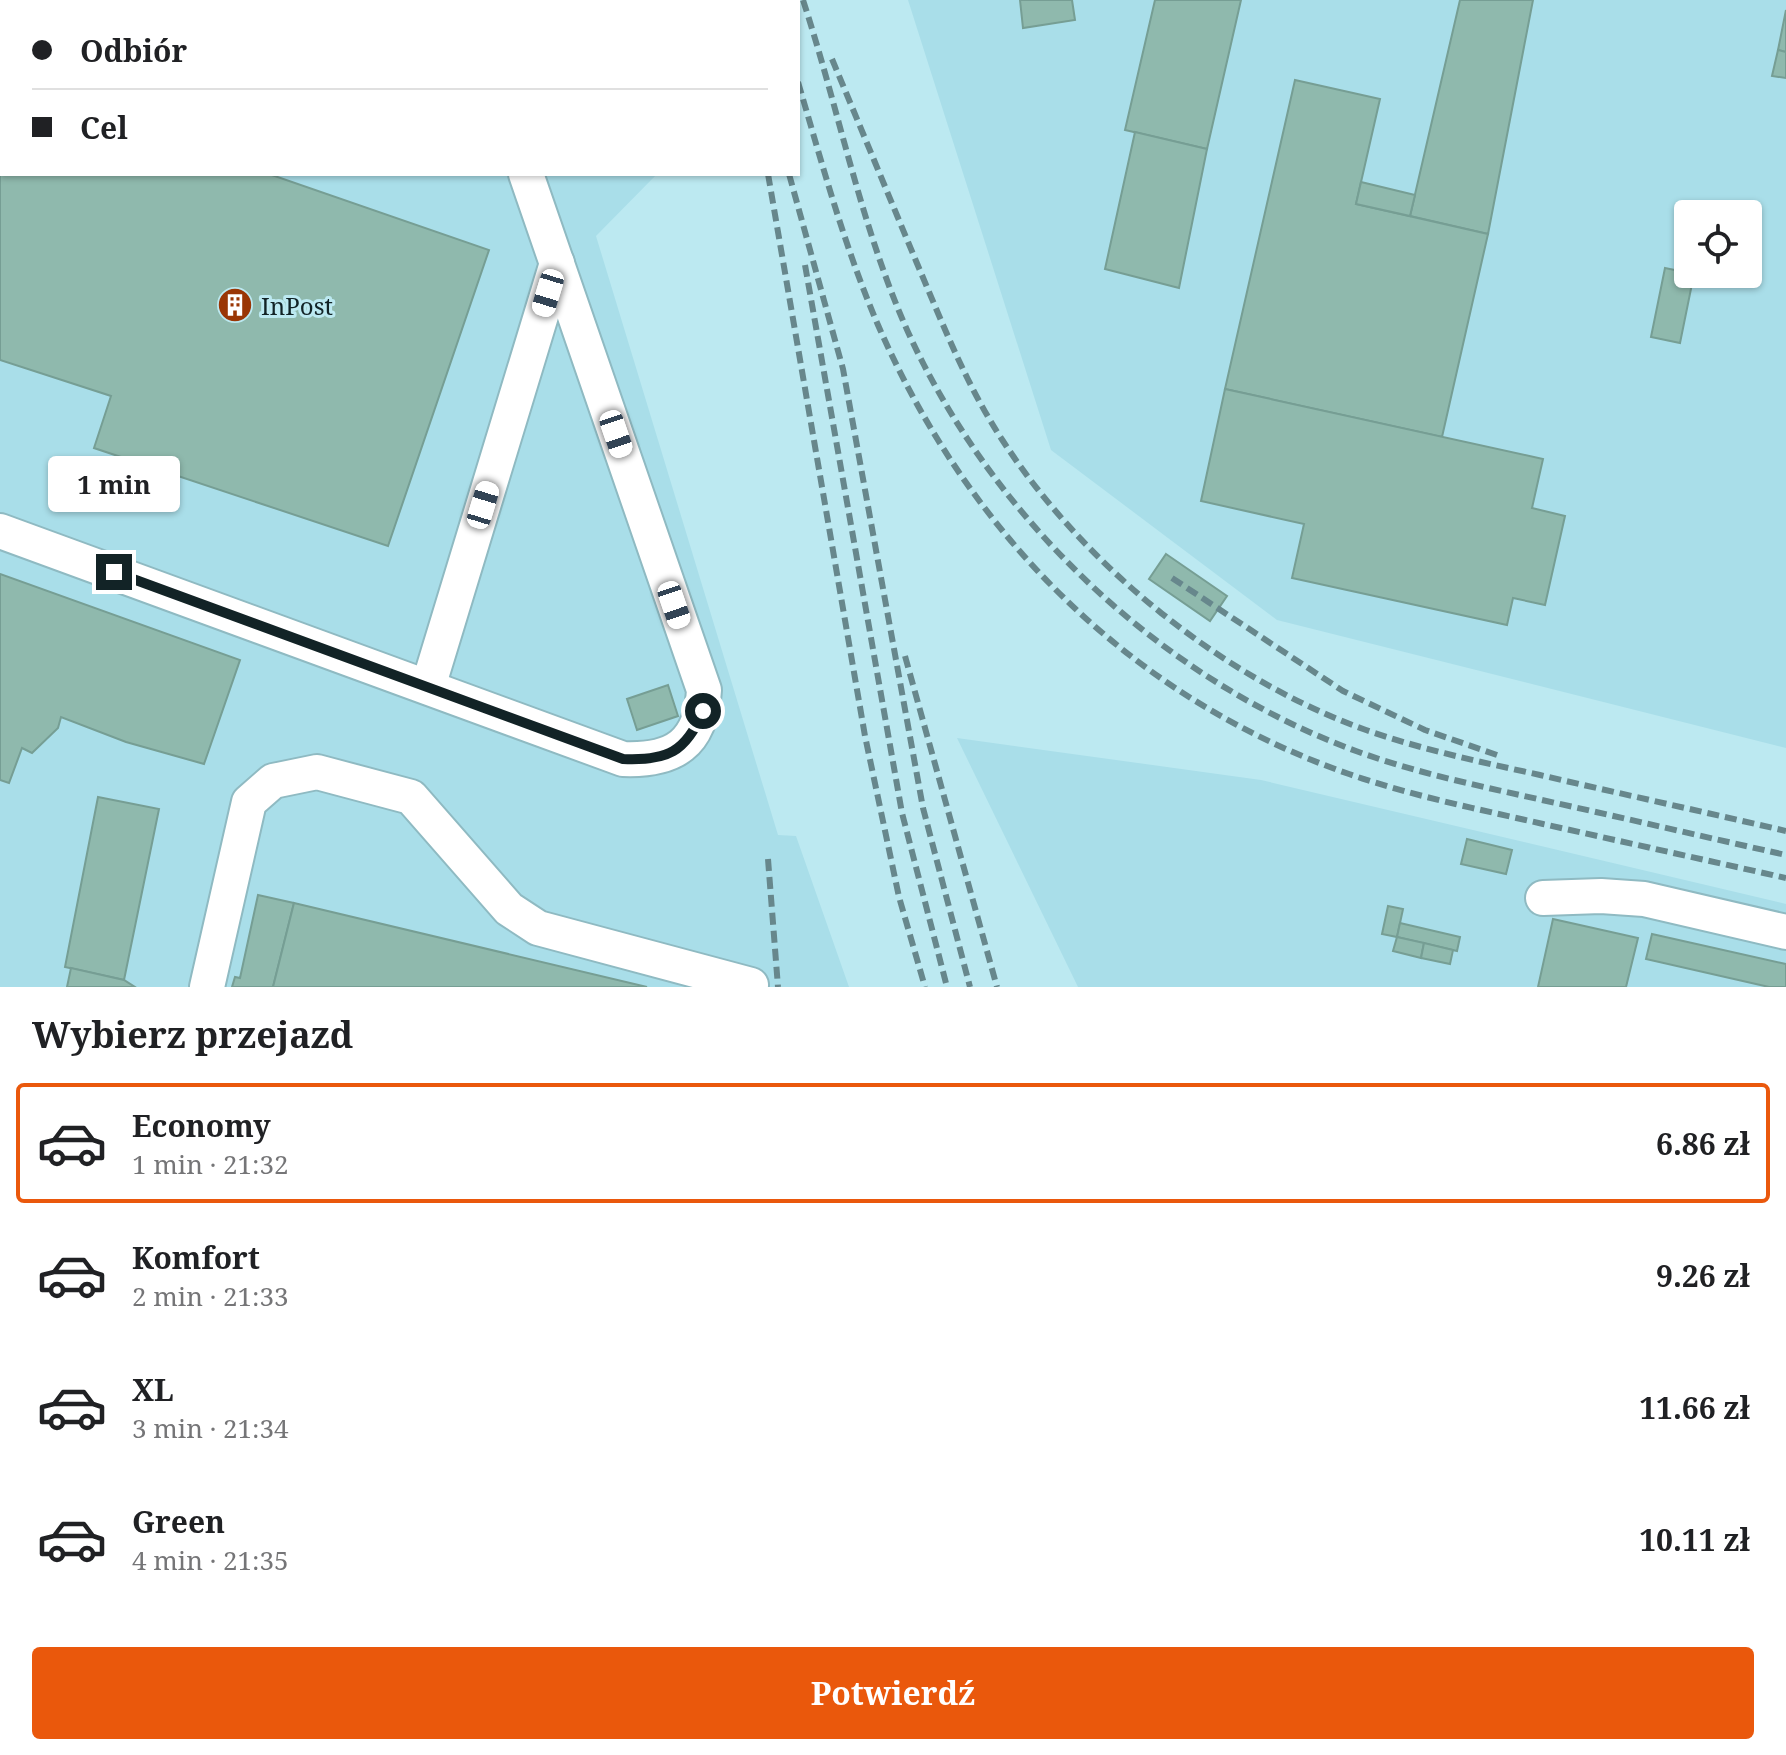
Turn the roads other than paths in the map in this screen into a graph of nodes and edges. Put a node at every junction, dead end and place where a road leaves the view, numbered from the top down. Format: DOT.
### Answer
graph roads {
  1 [pos="527,176"];
  2 [pos="557,263"];
  3 [pos="0,531"];
  4 [pos="428,687"];
  5 [pos="1543,898"];
  6 [pos="1786,932"];
  7 [pos="751,985"];
  8 [pos="207,987"];
  1 -- 2 [label="lane"];
  2 -- 4 [label="lane"];
  2 -- 4 [label="lane"];
  3 -- 4 [label="lane"];
  5 -- 6 [label="lane"];
  7 -- 8 [label="lane"];
}
